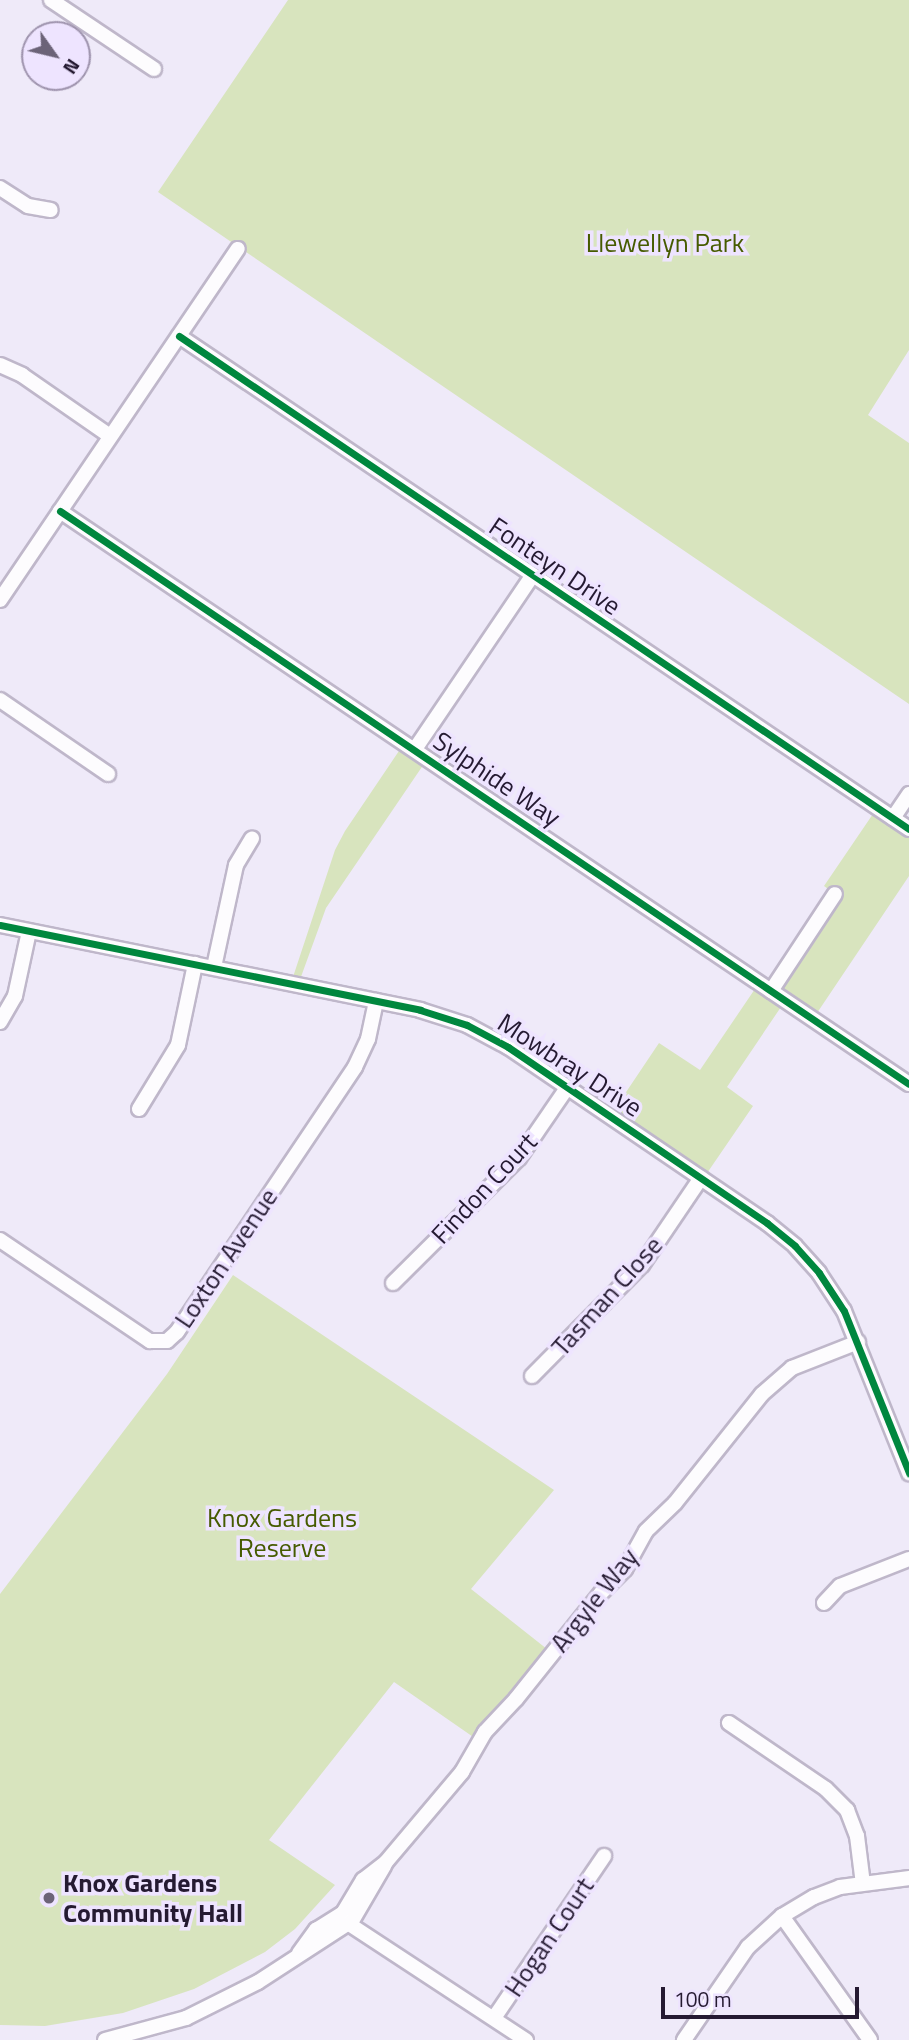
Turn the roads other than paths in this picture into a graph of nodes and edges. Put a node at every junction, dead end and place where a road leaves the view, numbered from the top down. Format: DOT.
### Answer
graph roads {
  1 [pos="51,0"];
  2 [pos="154,69"];
  3 [pos="0,188"];
  4 [pos="51,210"];
  5 [pos="238,249"];
  6 [pos="179,336"];
  7 [pos="0,365"];
  8 [pos="110,436"];
  9 [pos="60,511"];
  10 [pos="532,576"];
  11 [pos="0,600"];
  12 [pos="0,700"];
  13 [pos="415,749"];
  14 [pos="108,774"];
  15 [pos="909,794"];
  16 [pos="892,818"];
  17 [pos="909,830"];
  18 [pos="252,838"];
  19 [pos="835,894"];
  20 [pos="0,925"];
  21 [pos="29,931"];
  22 [pos="195,964"];
  23 [pos="214,967"];
  24 [pos="771,991"];
  25 [pos="376,1001"];
  26 [pos="0,1022"];
  27 [pos="909,1084"];
  28 [pos="567,1088"];
  29 [pos="139,1109"];
  30 [pos="701,1178"];
  31 [pos="0,1240"];
  32 [pos="393,1283"];
  33 [pos="858,1342"];
  34 [pos="533,1376"];
  35 [pos="905,1449"];
  36 [pos="909,1472"];
  37 [pos="909,1559"];
  38 [pos="824,1603"];
  39 [pos="729,1723"];
  40 [pos="604,1856"];
  41 [pos="909,1878"];
  42 [pos="863,1884"];
  43 [pos="782,1916"];
  44 [pos="347,1917"];
  45 [pos="494,2018"];
  46 [pos="104,2040"];
  47 [pos="526,2040"];
  48 [pos="684,2040"];
  49 [pos="870,2040"];
  1 -- 2 [label="street"];
  3 -- 4 [label="street"];
  5 -- 6 [label="street"];
  6 -- 8 [label="street"];
  6 -- 10 [label="street, Fonteyn Drive"];
  7 -- 8 [label="street"];
  8 -- 9 [label="street"];
  9 -- 11 [label="street"];
  9 -- 13 [label="street, Sylphide Way"];
  10 -- 13 [label="street"];
  10 -- 16 [label="street, Fonteyn Drive"];
  12 -- 14 [label="street"];
  13 -- 24 [label="street, Sylphide Way"];
  15 -- 16 [label="street"];
  16 -- 17 [label="street, Fonteyn Drive"];
  18 -- 23 [label="street"];
  19 -- 24 [label="street"];
  20 -- 21 [label="street, Mowbray Drive"];
  21 -- 22 [label="street, Mowbray Drive"];
  21 -- 26 [label="street"];
  22 -- 23 [label="street, Mowbray Drive"];
  22 -- 29 [label="street"];
  23 -- 25 [label="street, Mowbray Drive"];
  24 -- 27 [label="street, Sylphide Way"];
  25 -- 28 [label="street, Mowbray Drive"];
  25 -- 31 [label="street, Loxton Avenue"];
  28 -- 30 [label="street, Mowbray Drive"];
  28 -- 32 [label="street, Findon Court"];
  30 -- 33 [label="street, Mowbray Drive"];
  30 -- 34 [label="street, Tasman Close"];
  33 -- 35 [label="street, Mowbray Drive"];
  33 -- 44 [label="street, Argyle Way"];
  35 -- 36 [label="street, Mowbray Drive"];
  37 -- 38 [label="street"];
  39 -- 42 [label="street"];
  40 -- 45 [label="street, Hogan Court"];
  41 -- 42 [label="street"];
  42 -- 43 [label="street"];
  43 -- 48 [label="street"];
  43 -- 49 [label="street"];
  44 -- 45 [label="street"];
  44 -- 46 [label="street"];
  45 -- 47 [label="street"];
}
